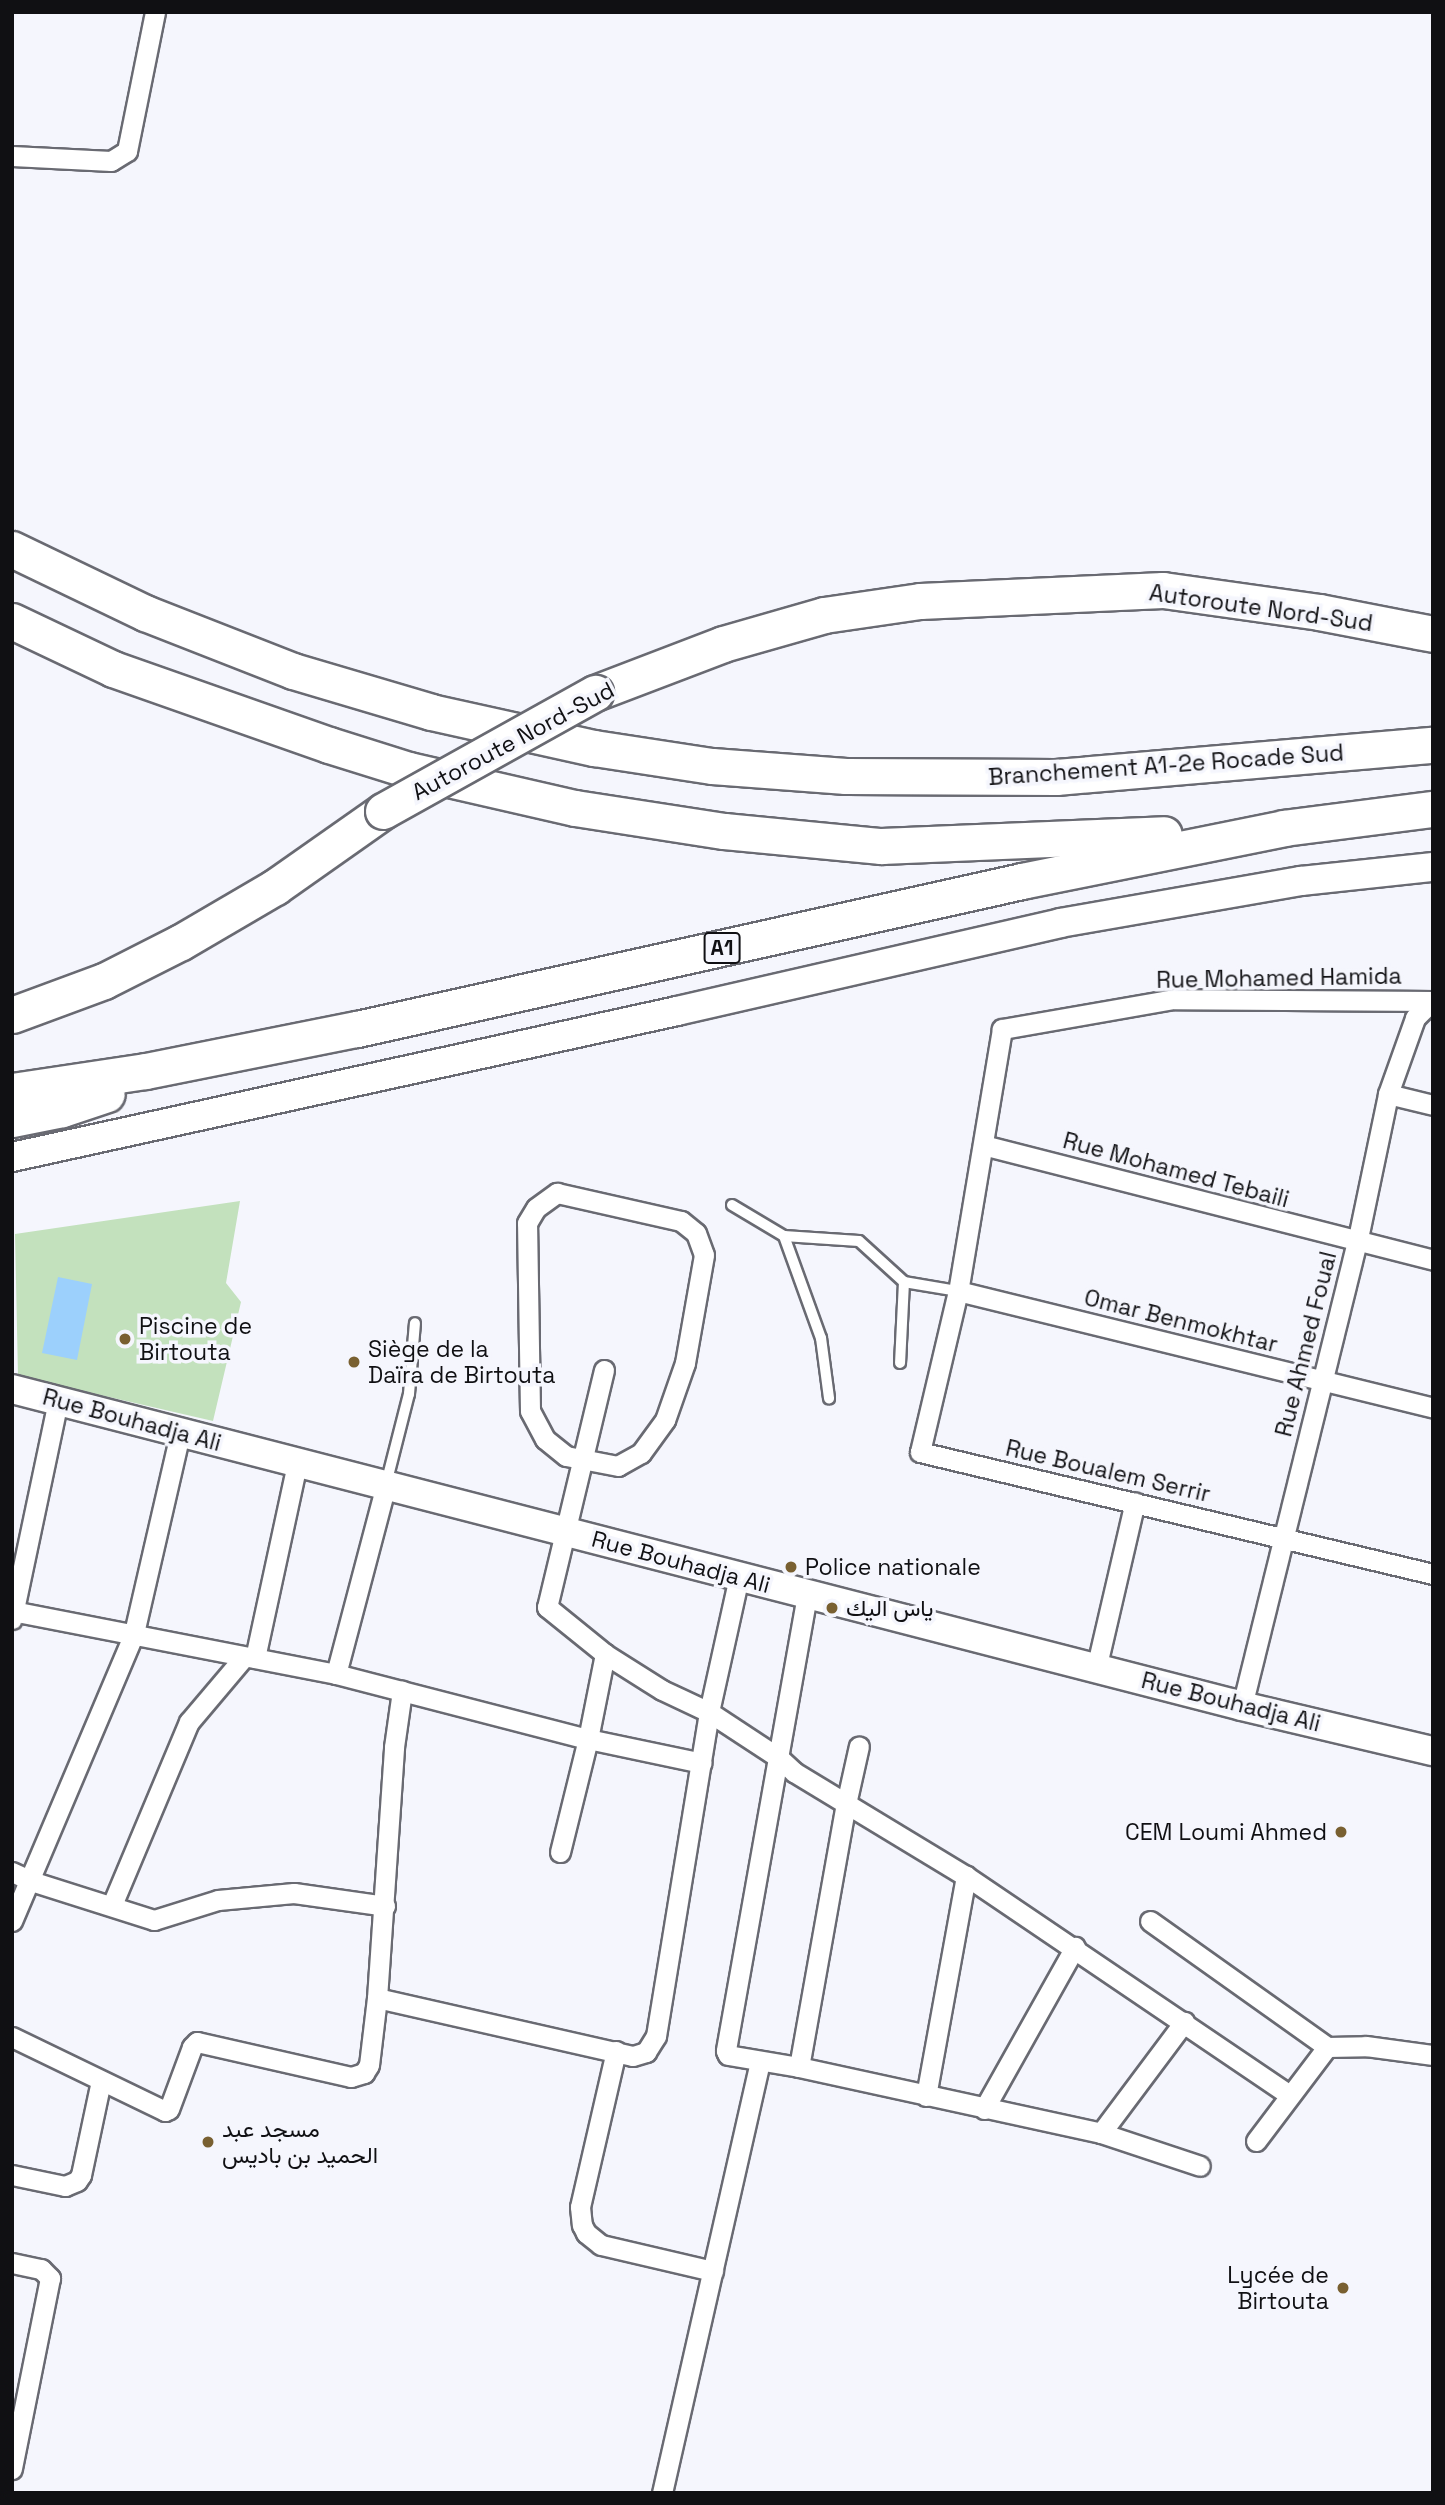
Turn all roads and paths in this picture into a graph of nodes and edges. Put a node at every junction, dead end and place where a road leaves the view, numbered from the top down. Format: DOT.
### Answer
graph roads {
  1 [pos="155,12"];
  2 [pos="12,156"];
  3 [pos="12,550"];
  4 [pos="12,621"];
  5 [pos="1433,634"];
  6 [pos="1433,745"];
  7 [pos="1433,809"];
  8 [pos="1284,828"];
  9 [pos="1433,867"];
  10 [pos="1433,1001"];
  11 [pos="12,1015"];
  12 [pos="223,1056"];
  13 [pos="12,1091"];
  14 [pos="1388,1094"];
  15 [pos="1433,1105"];
  16 [pos="12,1119"];
  17 [pos="983,1145"];
  18 [pos="12,1157"];
  19 [pos="732,1205"];
  20 [pos="784,1236"];
  21 [pos="1357,1243"];
  22 [pos="1433,1260"];
  23 [pos="904,1282"];
  24 [pos="958,1291"];
  25 [pos="415,1323"];
  26 [pos="900,1363"];
  27 [pos="604,1370"];
  28 [pos="1322,1381"];
  29 [pos="12,1389"];
  30 [pos="829,1398"];
  31 [pos="58,1400"];
  32 [pos="1433,1408"];
  33 [pos="180,1434"];
  34 [pos="582,1461"];
  35 [pos="298,1463"];
  36 [pos="386,1485"];
  37 [pos="1135,1502"];
  38 [pos="565,1531"];
  39 [pos="1285,1538"];
  40 [pos="1433,1574"];
  41 [pos="739,1577"];
  42 [pos="807,1595"];
  43 [pos="13,1614"];
  44 [pos="134,1633"];
  45 [pos="605,1654"];
  46 [pos="249,1658"];
  47 [pos="1096,1669"];
  48 [pos="336,1674"];
  49 [pos="402,1691"];
  50 [pos="1242,1706"];
  51 [pos="709,1712"];
  52 [pos="588,1739"];
  53 [pos="859,1746"];
  54 [pos="1433,1751"];
  55 [pos="779,1758"];
  56 [pos="702,1763"];
  57 [pos="846,1804"];
  58 [pos="559,1852"];
  59 [pos="12,1872"];
  60 [pos="966,1876"];
  61 [pos="31,1881"];
  62 [pos="112,1905"];
  63 [pos="385,1906"];
  64 [pos="12,1921"];
  65 [pos="1150,1921"];
  66 [pos="1075,1947"];
  67 [pos="377,1998"];
  68 [pos="1184,2022"];
  69 [pos="12,2037"];
  70 [pos="1327,2047"];
  71 [pos="616,2051"];
  72 [pos="1433,2055"];
  73 [pos="760,2062"];
  74 [pos="799,2067"];
  75 [pos="101,2081"];
  76 [pos="1289,2095"];
  77 [pos="926,2096"];
  78 [pos="984,2109"];
  79 [pos="1101,2133"];
  80 [pos="1256,2141"];
  81 [pos="1200,2166"];
  82 [pos="12,2175"];
  83 [pos="12,2263"];
  84 [pos="713,2271"];
  85 [pos="12,2469"];
  86 [pos="662,2493"];
  1 -- 2 [label="street"];
  3 -- 6 [label="highway, Branchement A1-2e Rocade Sud"];
  4 -- 8 [label="highway"];
  5 -- 11 [label="highway, Autoroute Nord-Sud, bridge"];
  7 -- 8 [label="highway, A1"];
  8 -- 12 [label="highway, A1"];
  9 -- 18 [label="main road"];
  10 -- 14 [label="street, Rue Ahmed Foual"];
  10 -- 17 [label="street, Rue Mohamed Hamida"];
  12 -- 13 [label="highway, A1"];
  12 -- 16 [label="highway"];
  14 -- 15 [label="street"];
  14 -- 21 [label="street, Rue Ahmed Foual"];
  17 -- 21 [label="street, Rue Mohamed Tebaili"];
  17 -- 24 [label="street"];
  19 -- 20 [label="lane"];
  20 -- 23 [label="lane"];
  20 -- 30 [label="lane"];
  21 -- 22 [label="street, Rue Mohamed Tebaili"];
  21 -- 28 [label="street, Rue Ahmed Foual"];
  23 -- 24 [label="lane"];
  23 -- 26 [label="lane"];
  24 -- 28 [label="street, Omar Benmokhtar"];
  24 -- 37 [label="street, Rue Boualem Serrir"];
  25 -- 36 [label="lane"];
  27 -- 34 [label="street"];
  28 -- 32 [label="street, Omar Benmokhtar"];
  28 -- 39 [label="street, Rue Ahmed Foual"];
  29 -- 31 [label="main road, Rue Bouhadja Ali"];
  31 -- 33 [label="main road, Rue Bouhadja Ali"];
  31 -- 43 [label="street"];
  33 -- 35 [label="main road, Rue Bouhadja Ali"];
  33 -- 44 [label="street"];
  34 -- 34 [label="street"];
  34 -- 38 [label="street"];
  35 -- 36 [label="main road, Rue Bouhadja Ali"];
  35 -- 46 [label="street"];
  36 -- 38 [label="main road, Rue Bouhadja Ali"];
  36 -- 48 [label="street"];
  37 -- 39 [label="street, Rue Boualem Serrir"];
  37 -- 47 [label="street"];
  38 -- 41 [label="main road, Rue Bouhadja Ali"];
  38 -- 45 [label="street"];
  39 -- 40 [label="street, Rue Boualem Serrir"];
  39 -- 50 [label="street, Rue Ahmed Foual"];
  41 -- 42 [label="main road, Rue Bouhadja Ali"];
  41 -- 51 [label="street"];
  42 -- 47 [label="main road, Rue Bouhadja Ali"];
  42 -- 55 [label="street"];
  43 -- 44 [label="street"];
  44 -- 46 [label="street"];
  44 -- 61 [label="street"];
  45 -- 51 [label="street"];
  45 -- 52 [label="street"];
  46 -- 48 [label="street"];
  46 -- 62 [label="street"];
  47 -- 50 [label="main road, Rue Bouhadja Ali"];
  48 -- 49 [label="street"];
  49 -- 52 [label="street"];
  49 -- 63 [label="street"];
  50 -- 54 [label="main road, Rue Bouhadja Ali"];
  51 -- 55 [label="street"];
  51 -- 56 [label="street"];
  52 -- 56 [label="street"];
  52 -- 58 [label="street"];
  53 -- 57 [label="street"];
  55 -- 57 [label="street"];
  55 -- 73 [label="street"];
  56 -- 71 [label="street"];
  57 -- 60 [label="street"];
  57 -- 74 [label="street"];
  59 -- 61 [label="street"];
  60 -- 66 [label="street"];
  60 -- 77 [label="street"];
  61 -- 62 [label="street"];
  61 -- 64 [label="street"];
  62 -- 63 [label="street"];
  63 -- 67 [label="street"];
  65 -- 70 [label="street"];
  66 -- 68 [label="street"];
  66 -- 78 [label="street"];
  67 -- 71 [label="street"];
  67 -- 75 [label="street"];
  68 -- 76 [label="street"];
  68 -- 79 [label="street"];
  69 -- 75 [label="street"];
  70 -- 72 [label="street"];
  70 -- 76 [label="street"];
  71 -- 84 [label="street"];
  73 -- 74 [label="street"];
  73 -- 84 [label="street"];
  74 -- 77 [label="street"];
  75 -- 82 [label="street"];
  76 -- 80 [label="street"];
  77 -- 78 [label="street"];
  78 -- 79 [label="street"];
  79 -- 81 [label="street"];
  83 -- 85 [label="street"];
  84 -- 86 [label="street"];
}
